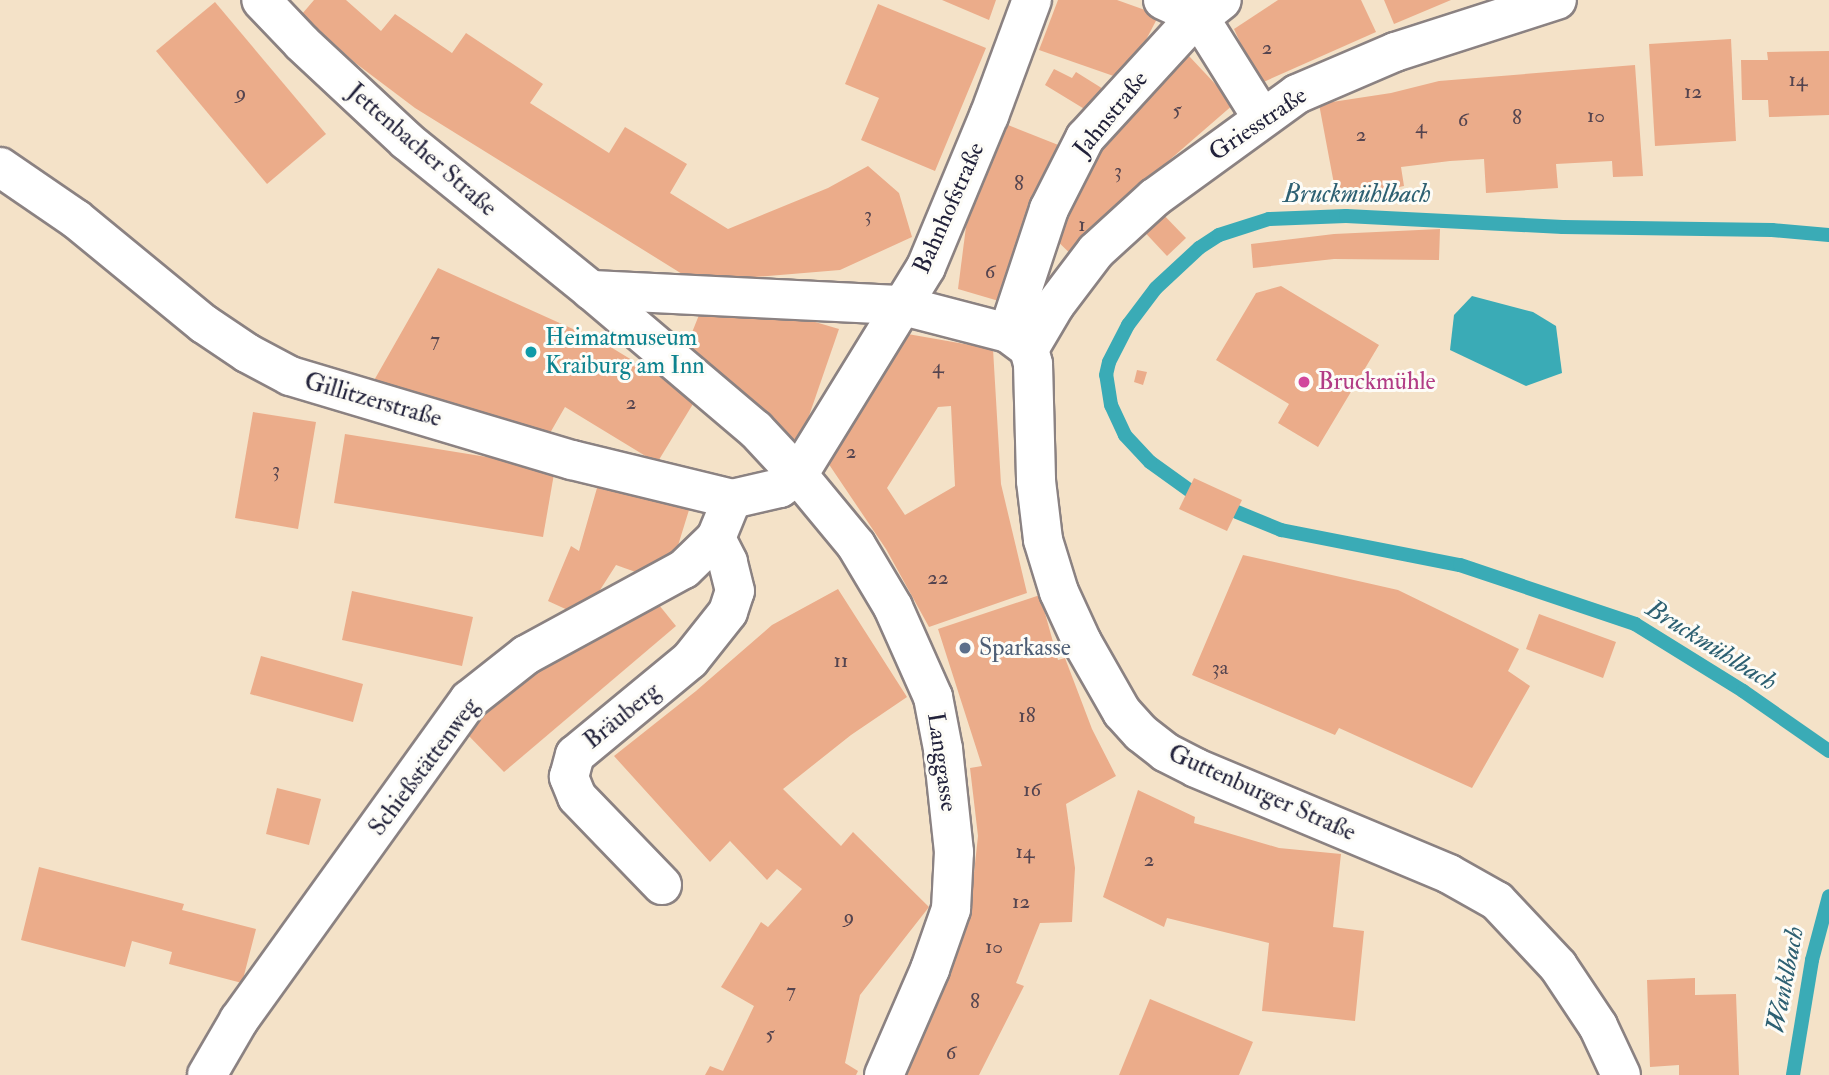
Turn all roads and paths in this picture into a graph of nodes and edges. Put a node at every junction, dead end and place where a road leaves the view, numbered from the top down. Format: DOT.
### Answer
graph roads {
  1 [pos="261,0"];
  2 [pos="1032,0"];
  3 [pos="1163,0"];
  4 [pos="1557,0"];
  5 [pos="1210,8"];
  6 [pos="1262,118"];
  7 [pos="0,167"];
  8 [pos="592,290"];
  9 [pos="900,305"];
  10 [pos="1018,341"];
  11 [pos="798,475"];
  12 [pos="732,499"];
  13 [pos="716,538"];
  14 [pos="662,885"];
  15 [pos="207,1075"];
  16 [pos="884,1075"];
  17 [pos="1620,1075"];
  1 -- 8 [label="street, Jettenbacher Straße"];
  2 -- 9 [label="street, Bahnhofstraße"];
  3 -- 5 [label="street"];
  4 -- 6 [label="street, Griesstraße"];
  5 -- 6 [label="street"];
  5 -- 10 [label="street, Jahnstraße"];
  6 -- 10 [label="street, Griesstraße"];
  7 -- 12 [label="street, Gillitzerstraße"];
  8 -- 9 [label="street"];
  8 -- 11 [label="street, Jettenbacher Straße"];
  9 -- 10 [label="street"];
  9 -- 11 [label="street, Bahnhofstraße"];
  10 -- 17 [label="street, Guttenburger Straße"];
  11 -- 12 [label="street, Gillitzerstraße"];
  11 -- 16 [label="street, Langgasse"];
  12 -- 13 [label="street, Schießstättenweg"];
  13 -- 14 [label="street, Bräuberg"];
  13 -- 15 [label="street, Schießstättenweg"];
}
